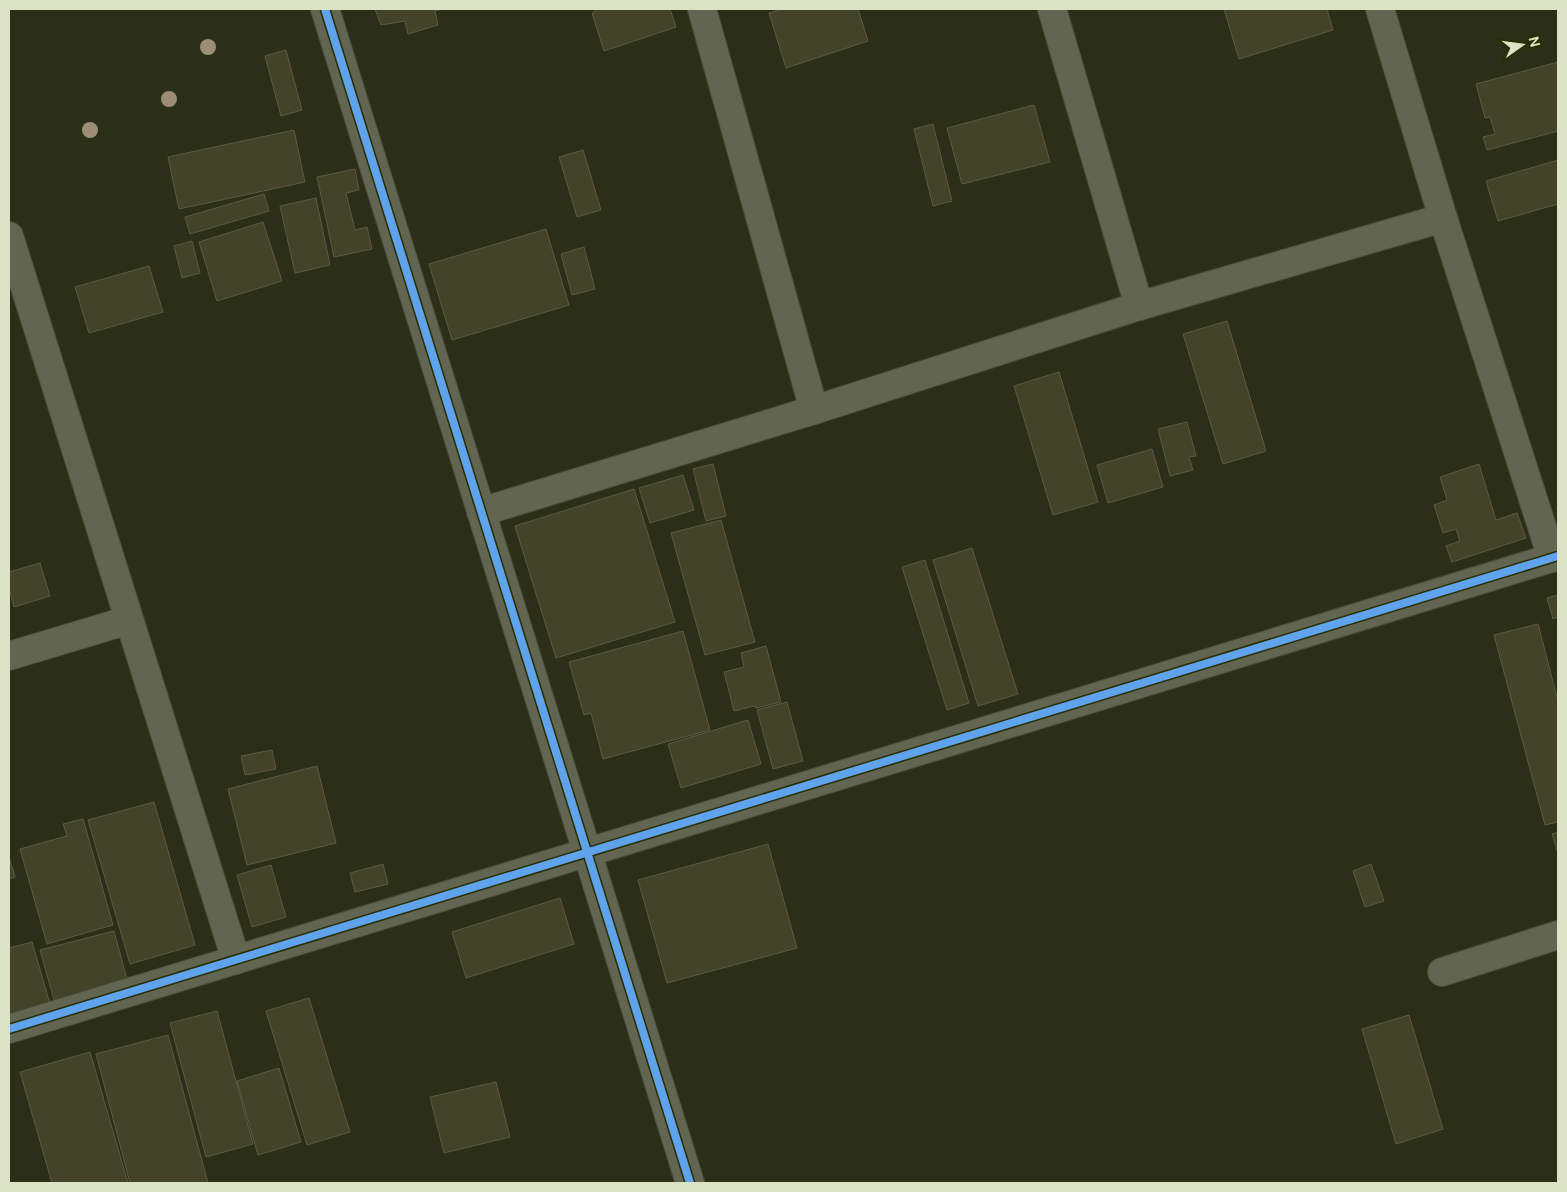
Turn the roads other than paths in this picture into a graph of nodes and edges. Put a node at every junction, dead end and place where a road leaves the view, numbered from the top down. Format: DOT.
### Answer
graph roads {
  1 [pos="325,9"];
  2 [pos="702,9"];
  3 [pos="1052,9"];
  4 [pos="1380,9"];
  5 [pos="1443,218"];
  6 [pos="9,236"];
  7 [pos="18,299"];
  8 [pos="1139,306"];
  9 [pos="814,410"];
  10 [pos="481,512"];
  11 [pos="1555,557"];
  12 [pos="129,620"];
  13 [pos="9,656"];
  14 [pos="587,852"];
  15 [pos="1558,935"];
  16 [pos="236,960"];
  17 [pos="1442,972"];
  18 [pos="9,1029"];
  19 [pos="690,1183"];
  1 -- 10 [label="street"];
  2 -- 9 [label="street"];
  3 -- 8 [label="street"];
  4 -- 5 [label="street"];
  5 -- 8 [label="street"];
  5 -- 11 [label="street"];
  6 -- 7 [label="street"];
  7 -- 12 [label="street"];
  8 -- 9 [label="street"];
  9 -- 10 [label="street"];
  10 -- 14 [label="street"];
  11 -- 14 [label="street"];
  12 -- 13 [label="street"];
  12 -- 16 [label="street"];
  14 -- 16 [label="street"];
  14 -- 19 [label="street"];
  15 -- 17 [label="street"];
  16 -- 18 [label="street"];
}
